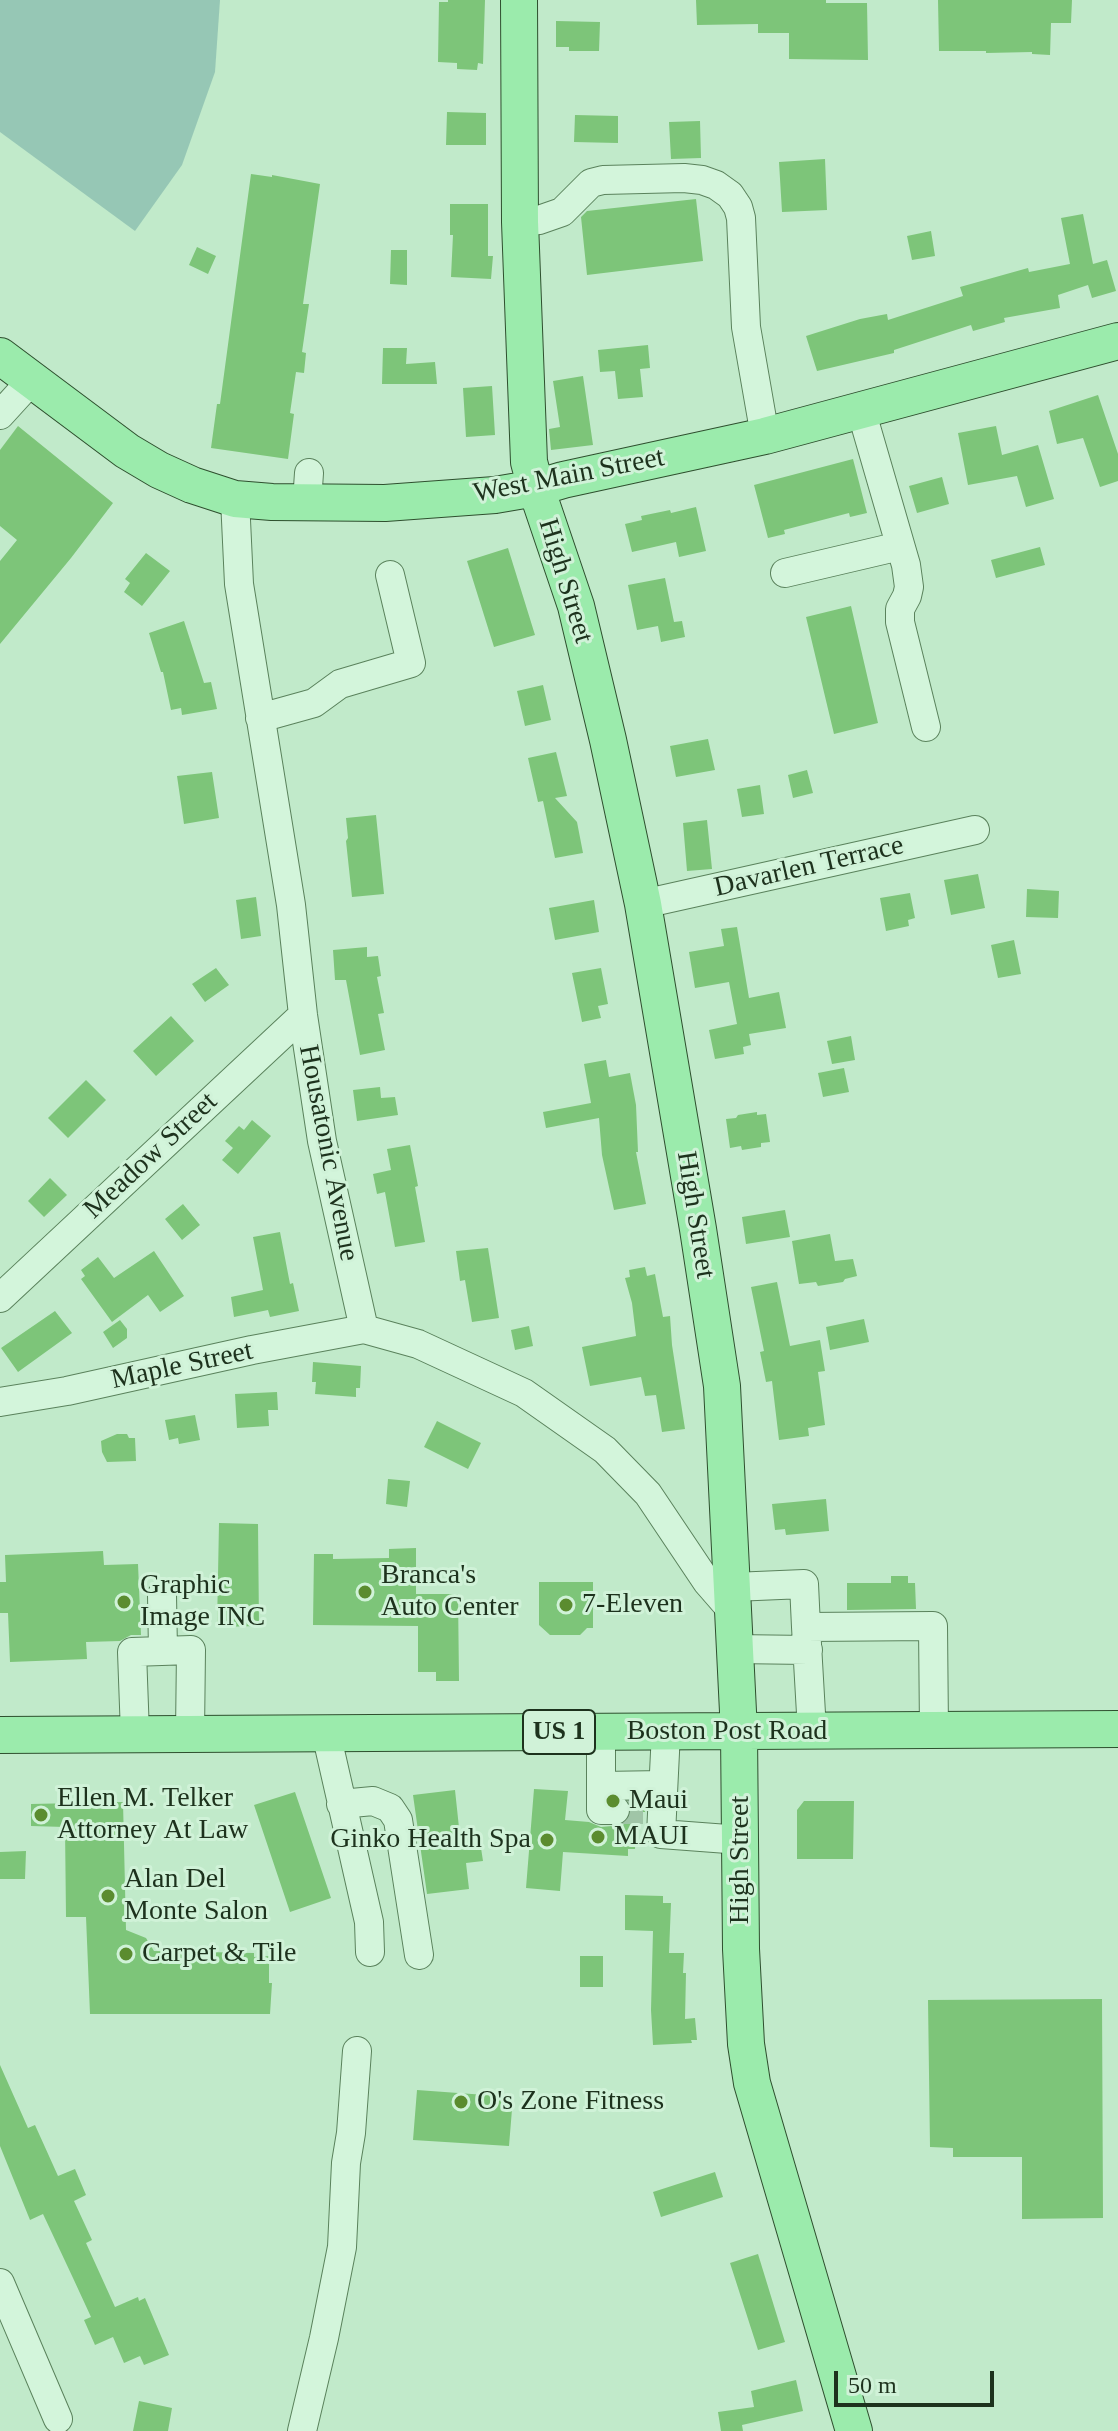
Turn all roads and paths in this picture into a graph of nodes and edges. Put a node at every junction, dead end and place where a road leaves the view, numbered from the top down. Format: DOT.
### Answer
graph roads {
  1 [pos="519,0"];
  2 [pos="520,222"];
  3 [pos="1118,341"];
  4 [pos="0,356"];
  5 [pos="31,381"];
  6 [pos="861,410"];
  7 [pos="0,415"];
  8 [pos="765,436"];
  9 [pos="536,488"];
  10 [pos="235,499"];
  11 [pos="900,546"];
  12 [pos="785,573"];
  13 [pos="390,575"];
  14 [pos="260,718"];
  15 [pos="926,727"];
  16 [pos="975,830"];
  17 [pos="643,904"];
  18 [pos="303,1015"];
  19 [pos="0,1298"];
  20 [pos="364,1329"];
  21 [pos="0,1402"];
  22 [pos="162,1595"];
  23 [pos="734,1600"];
  24 [pos="807,1639"];
  25 [pos="734,1649"];
  26 [pos="163,1651"];
  27 [pos="1118,1729"];
  28 [pos="934,1730"];
  29 [pos="812,1731"];
  30 [pos="601,1732"];
  31 [pos="666,1732"];
  32 [pos="739,1732"];
  33 [pos="190,1733"];
  34 [pos="326,1733"];
  35 [pos="135,1734"];
  36 [pos="0,1735"];
  37 [pos="657,1802"];
  38 [pos="341,1804"];
  39 [pos="741,1840"];
  40 [pos="370,1952"];
  41 [pos="419,1955"];
  42 [pos="357,2051"];
  43 [pos="0,2283"];
  44 [pos="58,2419"];
  45 [pos="302,2431"];
  46 [pos="853,2431"];
  1 -- 2 [label="main road, High Street"];
  2 -- 8 [label="street"];
  2 -- 9 [label="main road, High Street"];
  3 -- 6 [label="main road, West Main Street"];
  4 -- 5 [label="main road, West Main Street"];
  5 -- 7 [label="street"];
  5 -- 10 [label="main road, West Main Street"];
  6 -- 8 [label="main road, West Main Street"];
  6 -- 11 [label="street"];
  8 -- 9 [label="main road, West Main Street"];
  9 -- 10 [label="main road, West Main Street"];
  9 -- 17 [label="main road, High Street"];
  10 -- 14 [label="street, Housatonic Avenue"];
  11 -- 12 [label="street"];
  11 -- 15 [label="street"];
  13 -- 14 [label="street"];
  14 -- 18 [label="street, Housatonic Avenue"];
  16 -- 17 [label="street, Davarlen Terrace"];
  17 -- 23 [label="main road, High Street"];
  18 -- 19 [label="street, Meadow Street"];
  18 -- 20 [label="street, Housatonic Avenue"];
  20 -- 21 [label="street, Maple Street"];
  20 -- 23 [label="street"];
  22 -- 26 [label="street"];
  23 -- 24 [label="street"];
  23 -- 25 [label="main road, High Street"];
  24 -- 25 [label="street"];
  24 -- 28 [label="street"];
  24 -- 29 [label="street"];
  25 -- 32 [label="main road, High Street"];
  26 -- 33 [label="street"];
  26 -- 35 [label="street"];
  27 -- 28 [label="main road, Boston Post Road / US 1"];
  28 -- 29 [label="main road, Boston Post Road / US 1"];
  29 -- 32 [label="main road, Boston Post Road / US 1"];
  30 -- 31 [label="main road, Boston Post Road / US 1"];
  30 -- 34 [label="main road, Boston Post Road / US 1"];
  30 -- 37 [label="street"];
  31 -- 32 [label="main road, Boston Post Road / US 1"];
  31 -- 37 [label="street"];
  32 -- 39 [label="main road, High Street"];
  33 -- 34 [label="main road, Boston Post Road / US 1"];
  33 -- 35 [label="main road, Boston Post Road / US 1"];
  34 -- 38 [label="street"];
  35 -- 36 [label="main road, Boston Post Road / US 1"];
  37 -- 39 [label="street"];
  38 -- 40 [label="street"];
  38 -- 41 [label="street"];
  39 -- 46 [label="main road, High Street"];
  42 -- 45 [label="street"];
  43 -- 44 [label="street"];
}
